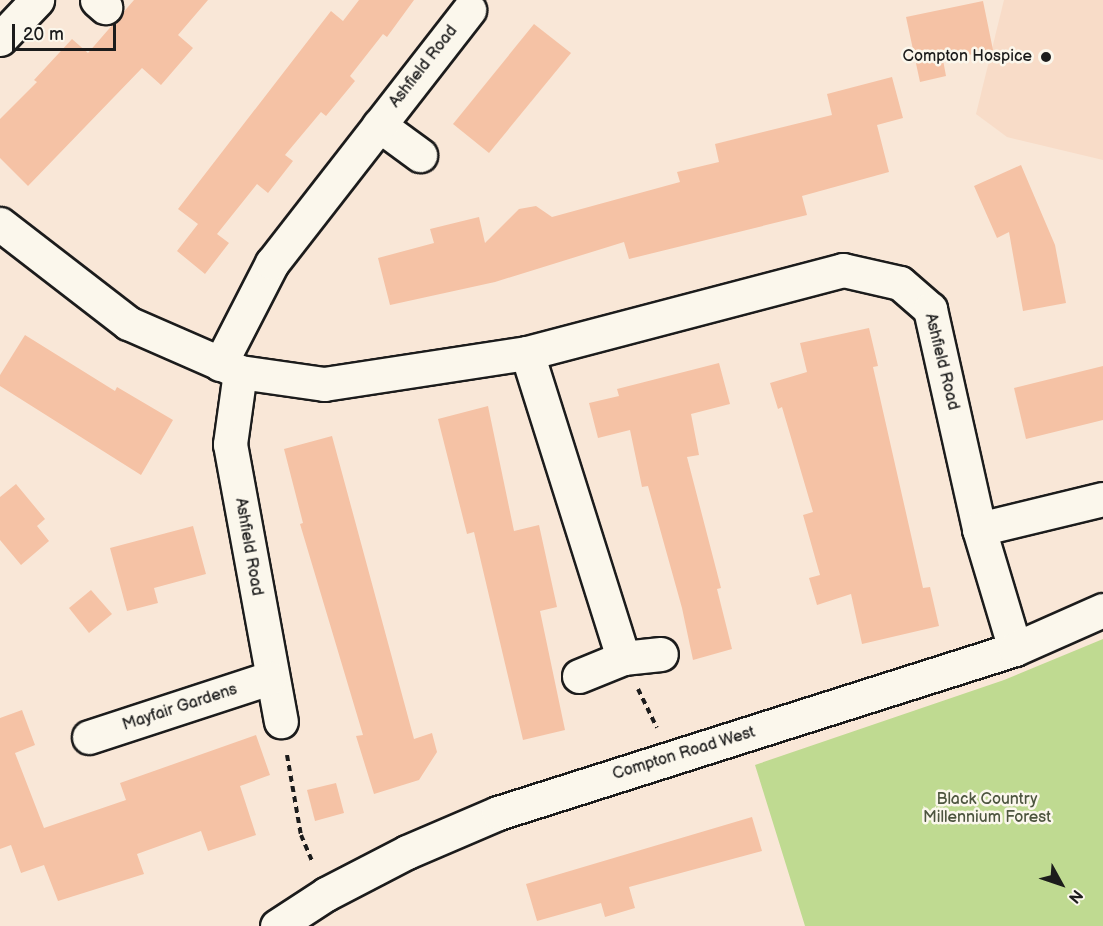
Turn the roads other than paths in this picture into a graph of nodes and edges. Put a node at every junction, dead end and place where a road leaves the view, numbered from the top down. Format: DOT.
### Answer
graph roads {
  1 [pos="37,0"];
  2 [pos="469,10"];
  3 [pos="0,39"];
  4 [pos="379,125"];
  5 [pos="420,155"];
  6 [pos="0,224"];
  7 [pos="527,353"];
  8 [pos="230,368"];
  9 [pos="1103,499"];
  10 [pos="979,529"];
  11 [pos="1103,610"];
  12 [pos="1015,649"];
  13 [pos="662,654"];
  14 [pos="623,658"];
  15 [pos="579,676"];
  16 [pos="270,678"];
  17 [pos="281,721"];
  18 [pos="89,737"];
  19 [pos="277,926"];
  1 -- 3 [label="main road"];
  2 -- 4 [label="main road, Ashfield Road"];
  4 -- 5 [label="main road, Ashfield Road"];
  4 -- 8 [label="main road, Ashfield Road"];
  6 -- 8 [label="main road, Ashfield Road"];
  7 -- 8 [label="main road, Ashfield Road"];
  7 -- 10 [label="main road, Ashfield Road"];
  7 -- 14 [label="main road"];
  8 -- 16 [label="main road, Ashfield Road"];
  9 -- 10 [label="main road"];
  10 -- 12 [label="main road, Ashfield Road"];
  11 -- 12 [label="main road, Compton Road West"];
  12 -- 19 [label="main road, Compton Road West"];
  13 -- 14 [label="main road"];
  14 -- 15 [label="main road"];
  16 -- 17 [label="main road, Ashfield Road"];
  16 -- 18 [label="main road, Mayfair Gardens"];
}
